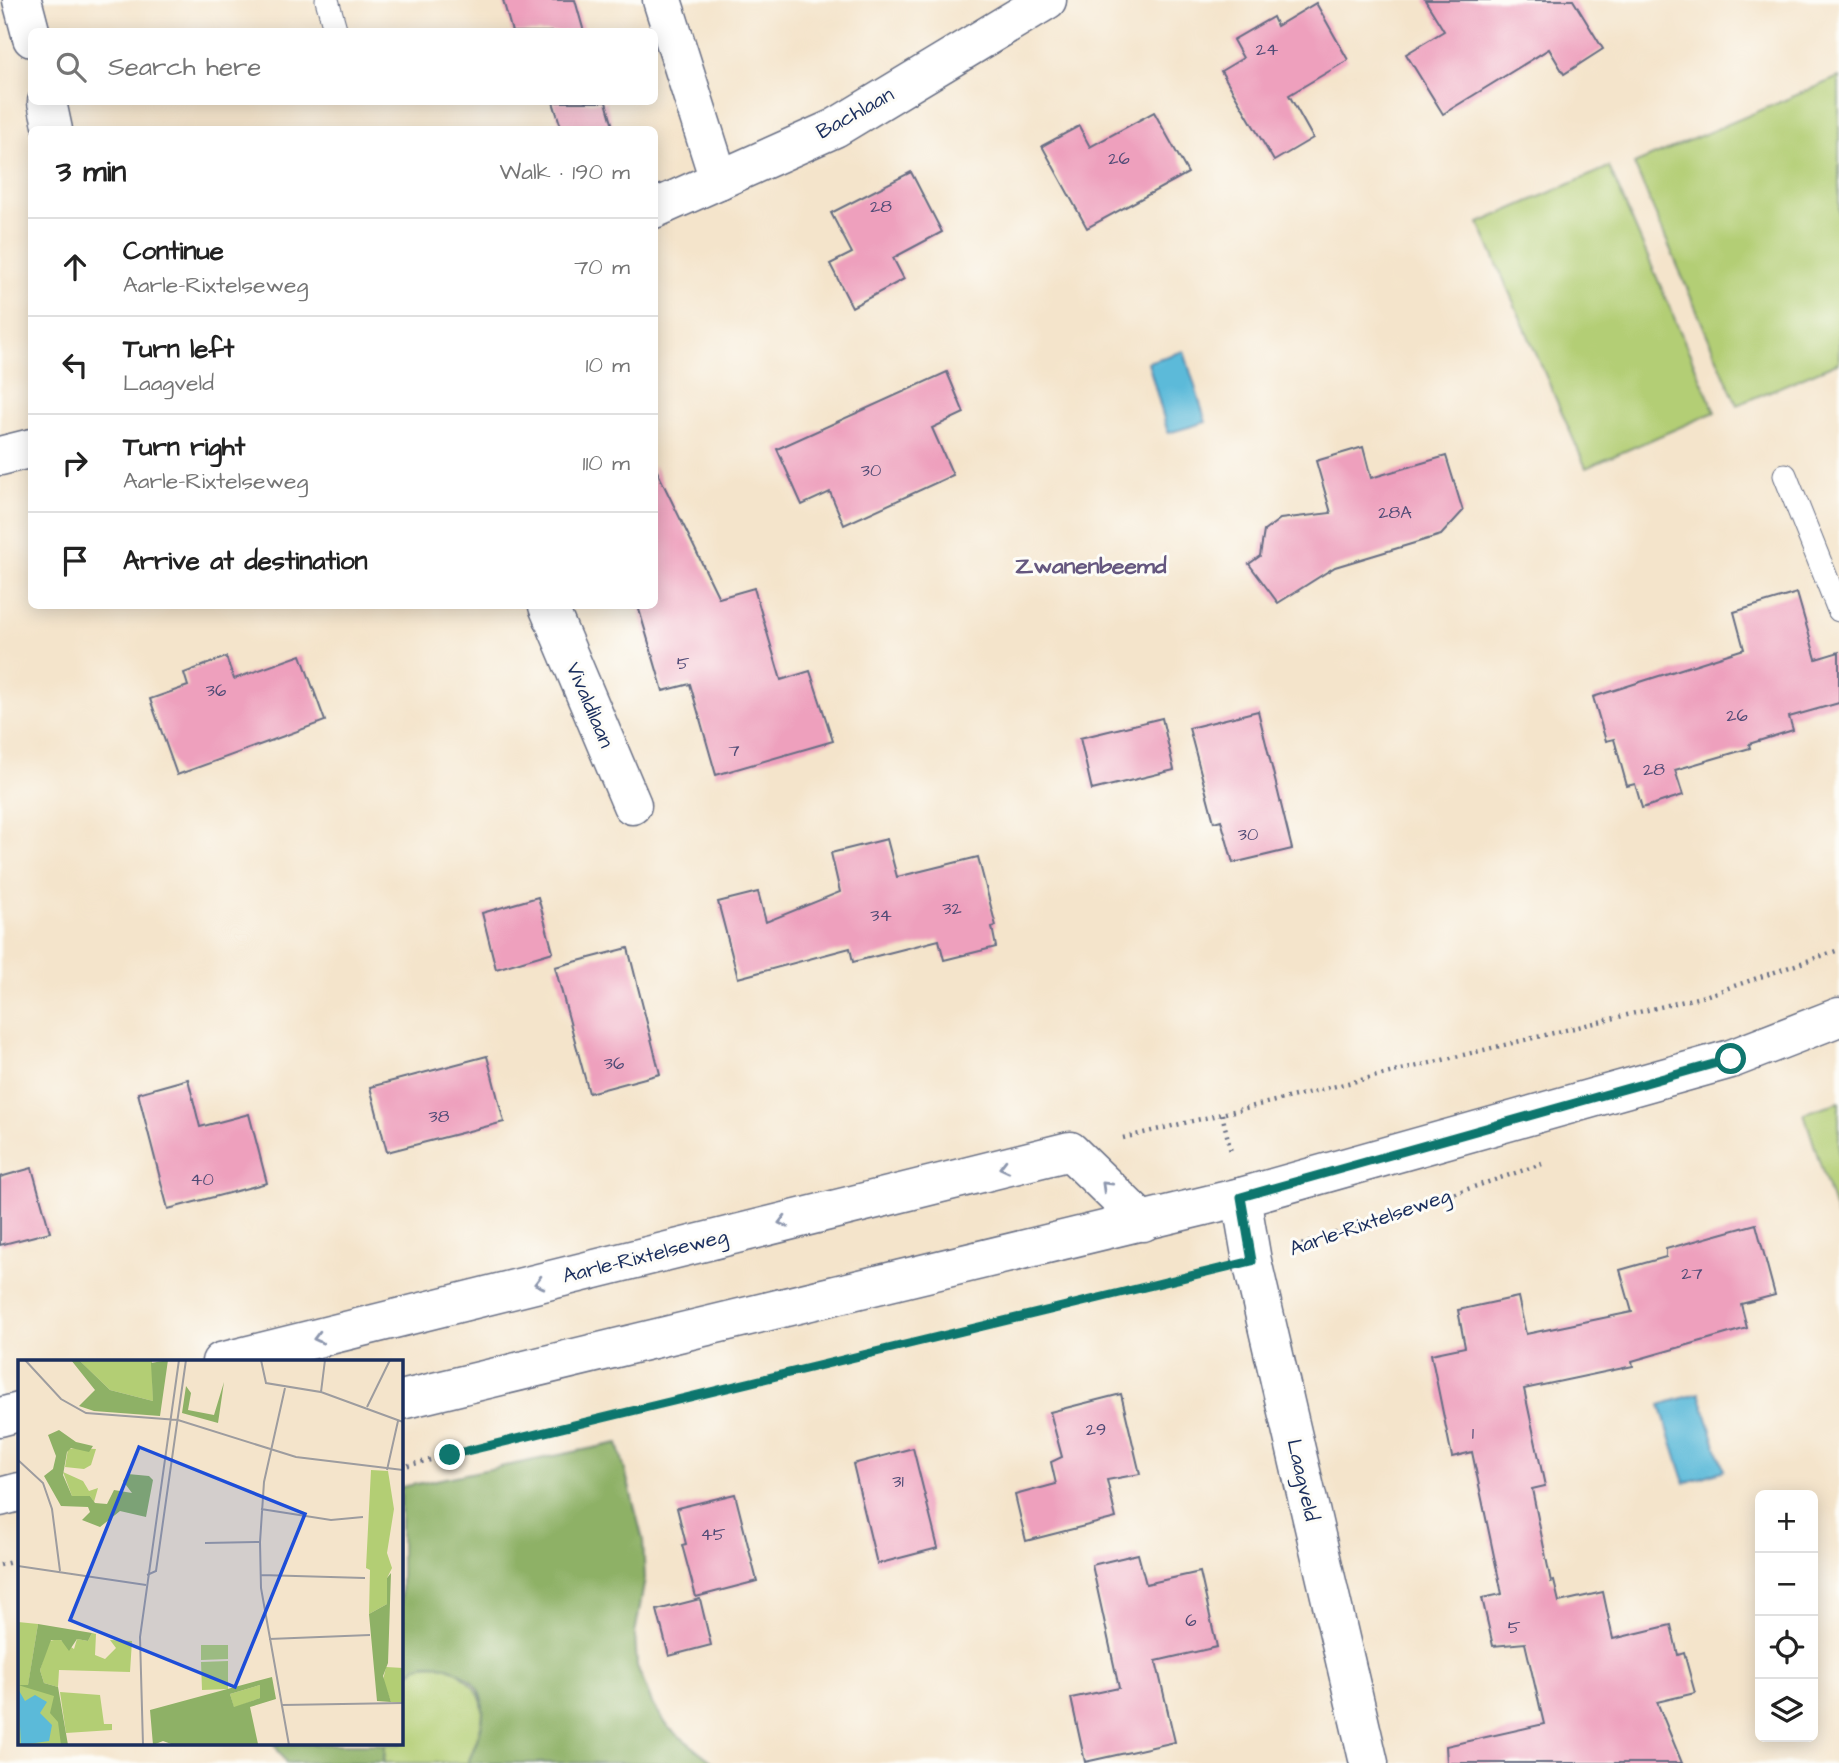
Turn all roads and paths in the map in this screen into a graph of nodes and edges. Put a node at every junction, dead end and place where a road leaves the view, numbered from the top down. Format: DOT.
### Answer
graph roads {
  1 [pos="22,0"];
  2 [pos="327,0"];
  3 [pos="662,0"];
  4 [pos="1047,0"];
  5 [pos="29,28"];
  6 [pos="335,28"];
  7 [pos="48,105"];
  8 [pos="52,126"];
  9 [pos="719,180"];
  10 [pos="658,207"];
  11 [pos="28,449"];
  12 [pos="0,456"];
  13 [pos="1786,475"];
  14 [pos="549,609"];
  15 [pos="1839,610"];
  16 [pos="632,805"];
  17 [pos="1839,950"];
  18 [pos="1839,1017"];
  19 [pos="1070,1151"];
  20 [pos="1552,1160"];
  21 [pos="1241,1197"];
  22 [pos="1143,1222"];
  23 [pos="1252,1261"];
  24 [pos="229,1360"];
  25 [pos="402,1400"];
  26 [pos="18,1412"];
  27 [pos="0,1417"];
  28 [pos="402,1467"];
  29 [pos="18,1492"];
  30 [pos="0,1497"];
  31 [pos="18,1560"];
  32 [pos="0,1565"];
  33 [pos="1369,1763"];
  1 -- 5 [label="street"];
  2 -- 6 [label="lane"];
  3 -- 9 [label="street"];
  4 -- 9 [label="street, Bachlaan"];
  7 -- 8 [label="street"];
  9 -- 10 [label="street, Bachlaan"];
  11 -- 12 [label="street"];
  13 -- 15 [label="lane"];
  14 -- 16 [label="street, Vivaldilaan"];
  17 -- 19 [label="path"];
  18 -- 21 [label="street"];
  22 -- 19 [label="street, one-way"];
  19 -- 24 [label="street, Aarle-Rixtelseweg, one-way"];
  20 -- 23 [label="path, Aarle-Rixtelseweg"];
  21 -- 22 [label="street"];
  21 -- 23 [label="street, Laagveld"];
  22 -- 25 [label="street"];
  23 -- 28 [label="path, Aarle-Rixtelseweg"];
  23 -- 33 [label="street, Laagveld"];
  26 -- 27 [label="street"];
  29 -- 30 [label="street"];
  31 -- 32 [label="path"];
}
